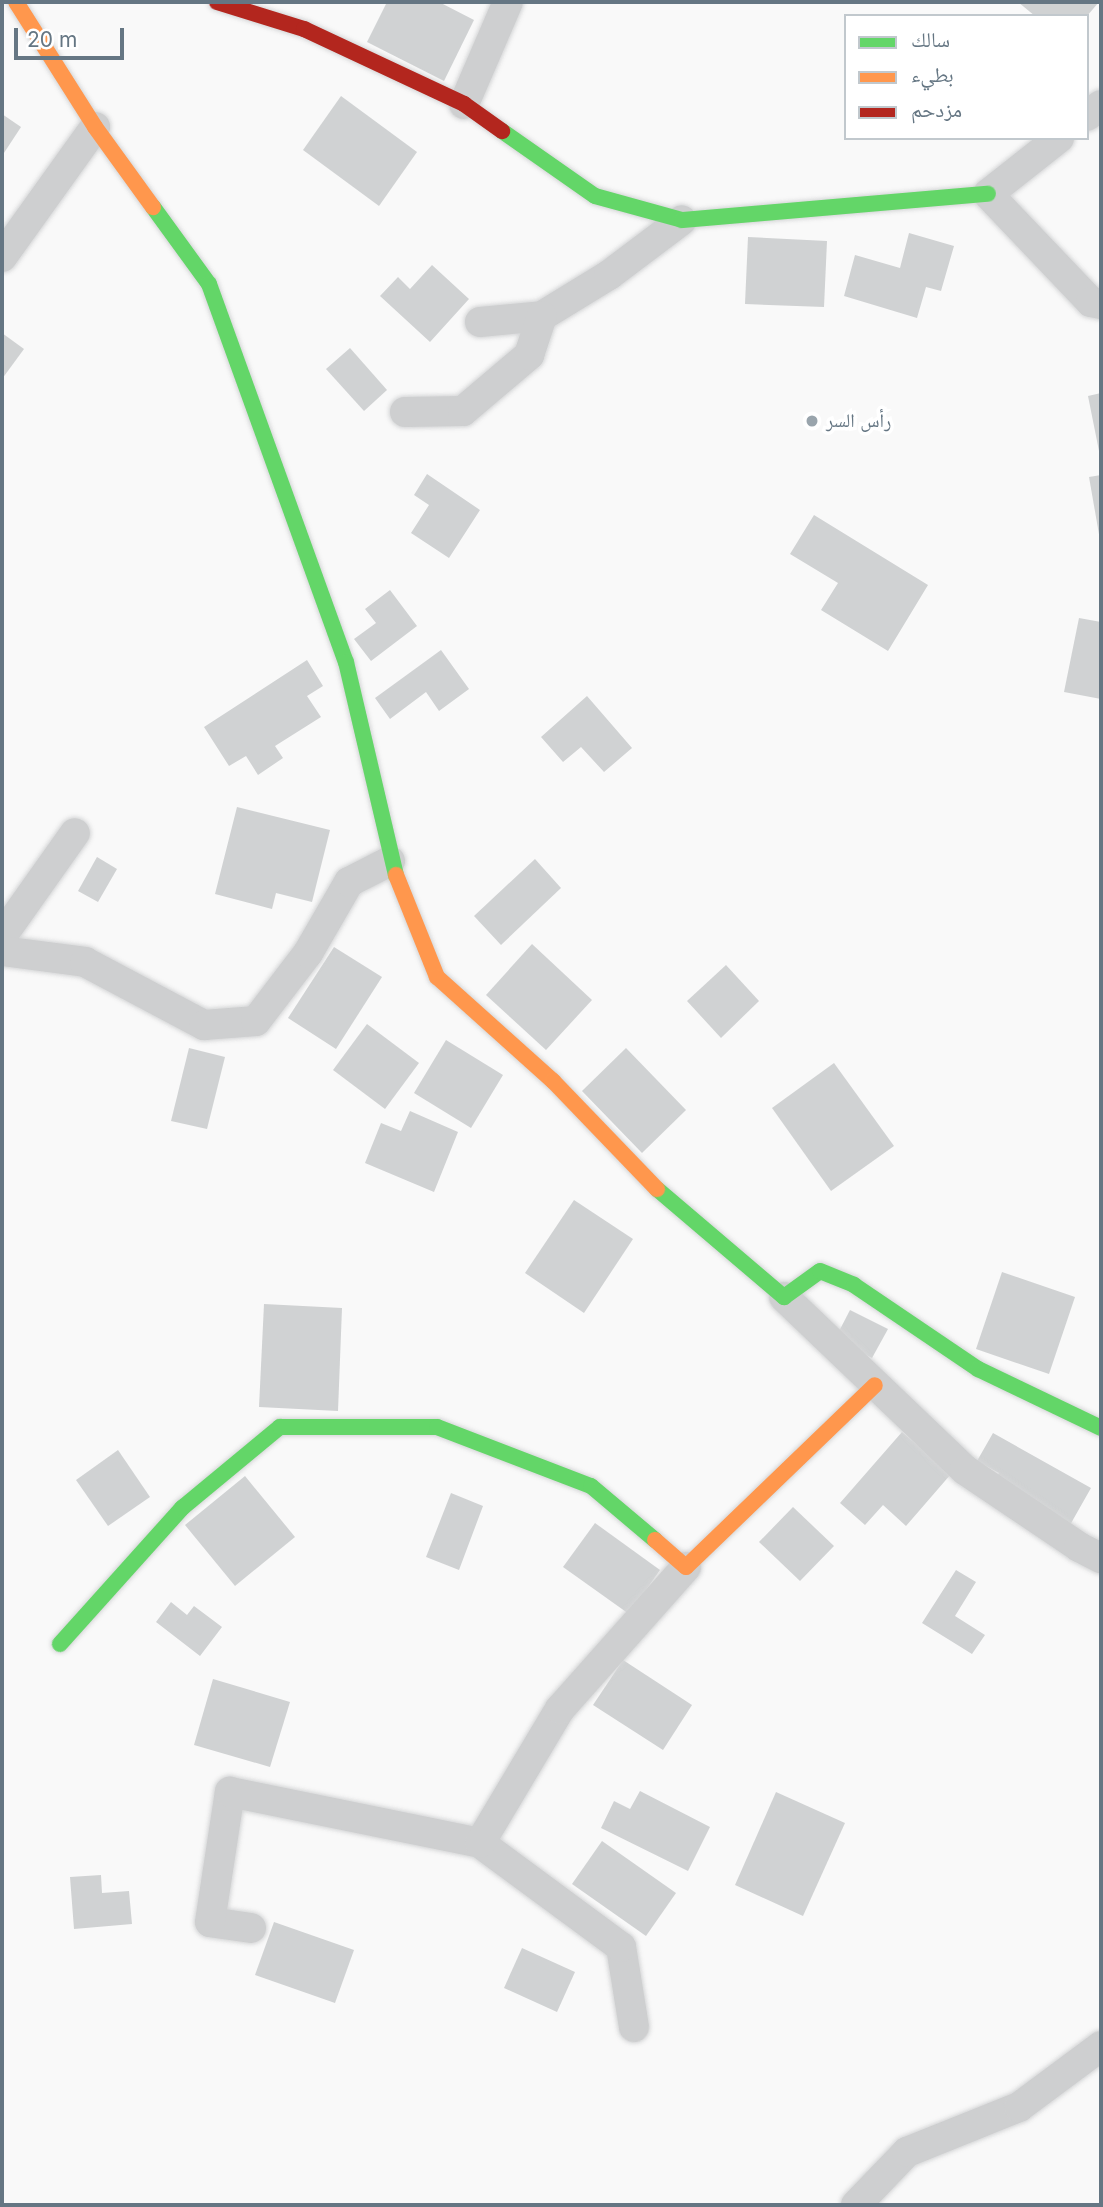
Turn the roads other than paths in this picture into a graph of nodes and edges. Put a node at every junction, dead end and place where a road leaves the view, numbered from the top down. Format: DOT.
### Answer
graph roads {
  1 [pos="16,2"];
  2 [pos="218,2"];
  3 [pos="508,2"];
  4 [pos="464,104"];
  5 [pos="95,127"];
  6 [pos="1056,140"];
  7 [pos="988,194"];
  8 [pos="682,220"];
  9 [pos="2,257"];
  10 [pos="1101,304"];
  11 [pos="542,316"];
  12 [pos="480,322"];
  13 [pos="405,412"];
  14 [pos="75,833"];
  15 [pos="390,861"];
  16 [pos="2,936"];
  17 [pos="2,951"];
  18 [pos="783,1297"];
  19 [pos="875,1385"];
  20 [pos="1101,1428"];
  21 [pos="1101,1558"];
  22 [pos="686,1567"];
  23 [pos="60,1644"];
  24 [pos="480,1843"];
  25 [pos="251,1928"];
  26 [pos="634,2026"];
  27 [pos="1101,2046"];
  28 [pos="856,2205"];
  1 -- 5 [label="street"];
  2 -- 4 [label="street"];
  3 -- 4 [label="street"];
  4 -- 8 [label="street"];
  5 -- 9 [label="street"];
  5 -- 15 [label="street"];
  6 -- 7 [label="street"];
  7 -- 8 [label="street"];
  7 -- 10 [label="street"];
  8 -- 11 [label="street"];
  11 -- 12 [label="street"];
  11 -- 13 [label="street"];
  14 -- 16 [label="street"];
  15 -- 17 [label="street"];
  15 -- 18 [label="street"];
  18 -- 19 [label="street"];
  18 -- 20 [label="street"];
  19 -- 21 [label="street"];
  19 -- 22 [label="street"];
  22 -- 23 [label="street"];
  22 -- 24 [label="street"];
  24 -- 25 [label="street"];
  24 -- 26 [label="street"];
  27 -- 28 [label="street"];
}
